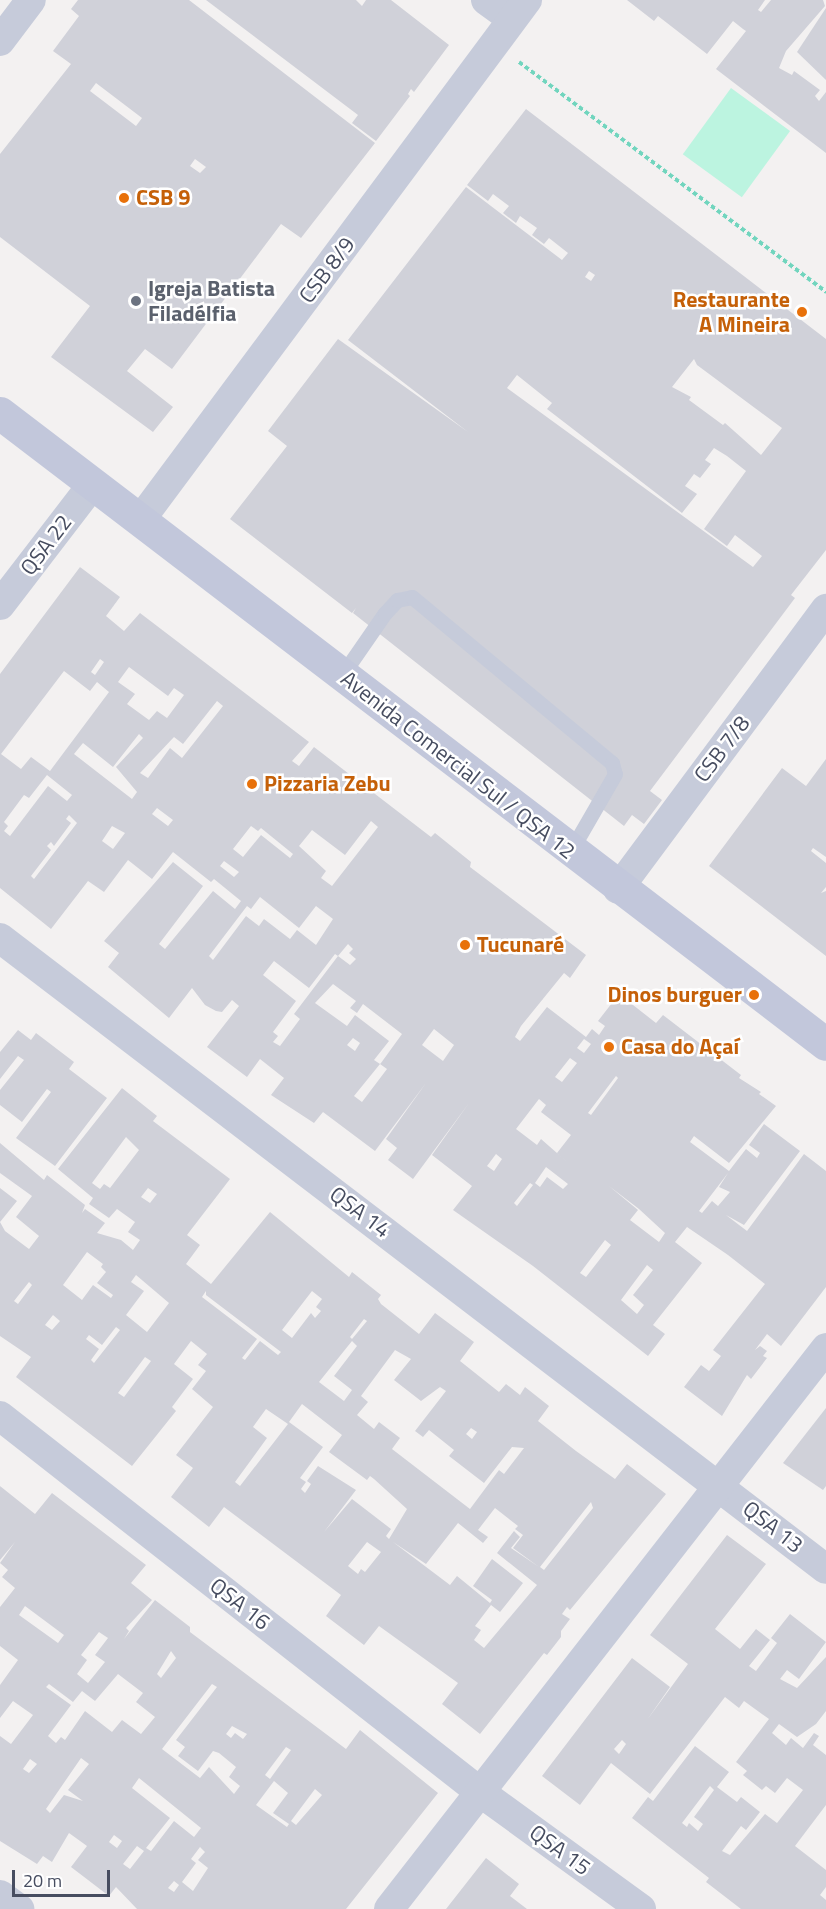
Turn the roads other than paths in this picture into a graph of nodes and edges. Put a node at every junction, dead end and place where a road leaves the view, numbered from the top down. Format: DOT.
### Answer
graph roads {
  1 [pos="31,0"];
  2 [pos="486,0"];
  3 [pos="520,10"];
  4 [pos="0,41"];
  5 [pos="0,413"];
  6 [pos="93,484"];
  7 [pos="141,519"];
  8 [pos="0,605"];
  9 [pos="826,609"];
  10 [pos="342,675"];
  11 [pos="570,852"];
  12 [pos="618,889"];
  13 [pos="0,938"];
  14 [pos="826,1044"];
  15 [pos="826,1348"];
  16 [pos="0,1416"];
  17 [pos="719,1485"];
  18 [pos="826,1569"];
  19 [pos="480,1792"];
  20 [pos="0,1895"];
  21 [pos="19,1909"];
  22 [pos="389,1909"];
  23 [pos="640,1909"];
  1 -- 4 [label="street"];
  2 -- 3 [label="street"];
  3 -- 7 [label="street, CSB 8/9"];
  5 -- 6 [label="main road, Avenida Comercial Sul / QSA 12"];
  6 -- 7 [label="main road, Avenida Comercial Sul / QSA 12"];
  6 -- 8 [label="street, QSA 22"];
  7 -- 10 [label="main road, Avenida Comercial Sul / QSA 12"];
  9 -- 12 [label="street, CSB 7/8"];
  10 -- 11 [label="main road, Avenida Comercial Sul / QSA 12"];
  10 -- 11 [label="lane"];
  11 -- 12 [label="main road, Avenida Comercial Sul / QSA 12"];
  12 -- 14 [label="main road, Avenida Comercial Sul / QSA 12"];
  13 -- 17 [label="street, QSA 14"];
  15 -- 17 [label="street"];
  16 -- 19 [label="street, QSA 16"];
  17 -- 18 [label="street, QSA 13"];
  17 -- 19 [label="street"];
  19 -- 22 [label="street"];
  19 -- 23 [label="street, QSA 15"];
  20 -- 21 [label="street"];
}
